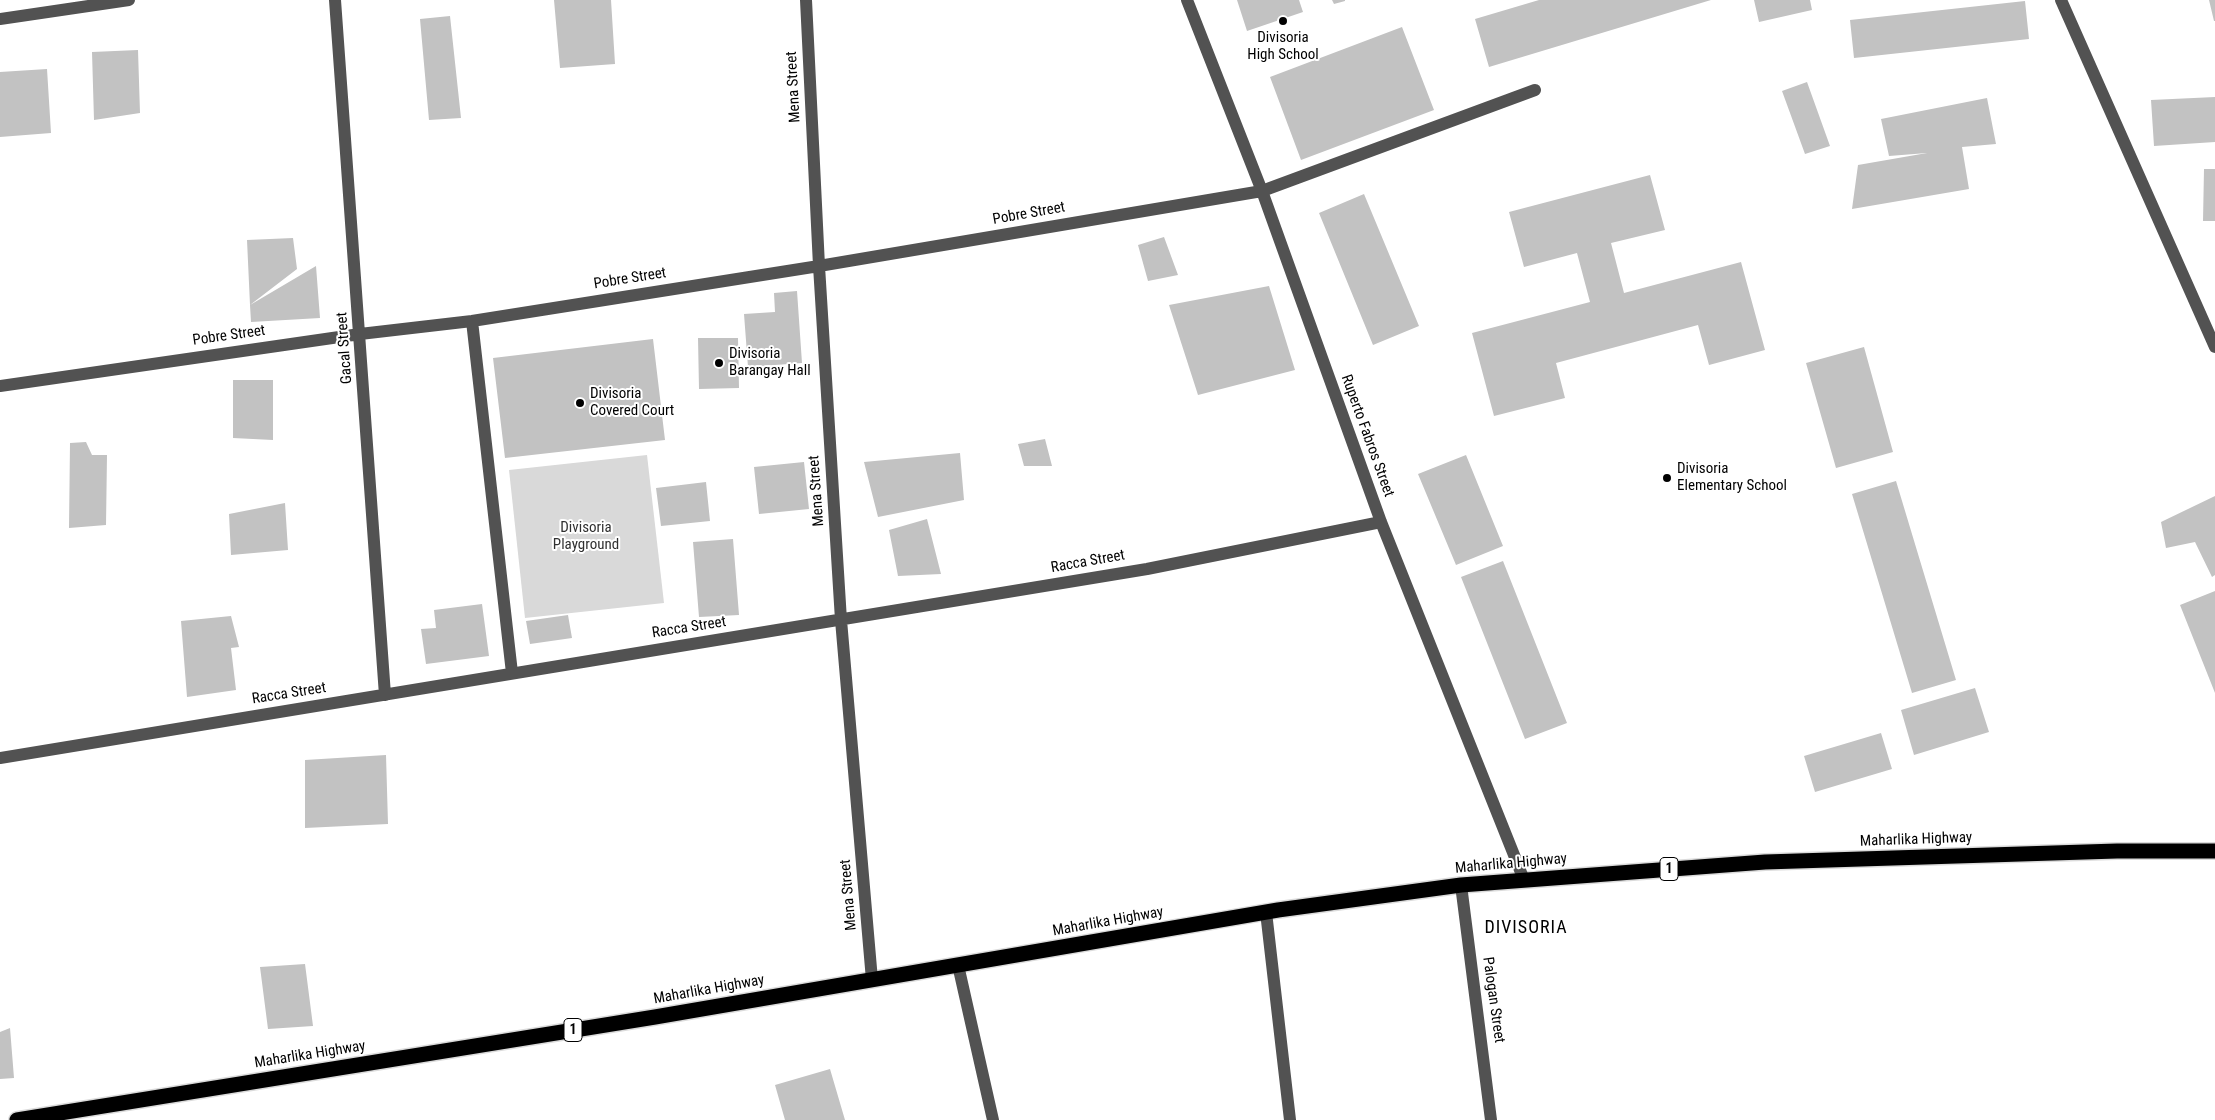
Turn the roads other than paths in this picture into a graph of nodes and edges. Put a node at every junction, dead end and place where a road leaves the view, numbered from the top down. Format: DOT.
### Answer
graph roads {
  1 [pos="129,0"];
  2 [pos="335,0"];
  3 [pos="806,0"];
  4 [pos="1187,0"];
  5 [pos="2060,0"];
  6 [pos="0,19"];
  7 [pos="1535,90"];
  8 [pos="1262,191"];
  9 [pos="819,266"];
  10 [pos="472,321"];
  11 [pos="360,334"];
  12 [pos="2215,347"];
  13 [pos="0,386"];
  14 [pos="1381,522"];
  15 [pos="841,620"];
  16 [pos="512,673"];
  17 [pos="385,695"];
  18 [pos="0,758"];
  19 [pos="2215,851"];
  20 [pos="1524,880"];
  21 [pos="1461,885"];
  22 [pos="1266,912"];
  23 [pos="958,965"];
  24 [pos="872,980"];
  25 [pos="17,1120"];
  26 [pos="993,1120"];
  27 [pos="1290,1120"];
  28 [pos="1492,1120"];
  1 -- 6 [label="street"];
  2 -- 11 [label="street, Gacal Street"];
  3 -- 9 [label="street, Mena Street"];
  4 -- 8 [label="street, Ruperto Fabros Street"];
  5 -- 12 [label="street"];
  7 -- 8 [label="street, Pobre Street"];
  8 -- 9 [label="street, Pobre Street"];
  8 -- 14 [label="street, Ruperto Fabros Street"];
  9 -- 10 [label="street, Pobre Street"];
  9 -- 15 [label="street, Mena Street"];
  10 -- 11 [label="street, Pobre Street"];
  10 -- 16 [label="street"];
  11 -- 13 [label="street, Pobre Street"];
  11 -- 17 [label="street, Gacal Street"];
  14 -- 15 [label="street, Racca Street"];
  14 -- 20 [label="street, Ruperto Fabros Street"];
  15 -- 16 [label="street, Racca Street"];
  15 -- 24 [label="street, Mena Street"];
  16 -- 17 [label="street, Racca Street"];
  17 -- 18 [label="street, Racca Street"];
  19 -- 20 [label="highway, Maharlika Highway / 1"];
  20 -- 21 [label="highway, Maharlika Highway / 1"];
  21 -- 22 [label="highway, Maharlika Highway / 1"];
  21 -- 28 [label="street, Palogan Street"];
  22 -- 23 [label="highway, Maharlika Highway / 1"];
  22 -- 27 [label="street"];
  23 -- 24 [label="highway, Maharlika Highway / 1"];
  23 -- 26 [label="street"];
  24 -- 25 [label="highway, Maharlika Highway / 1"];
}
